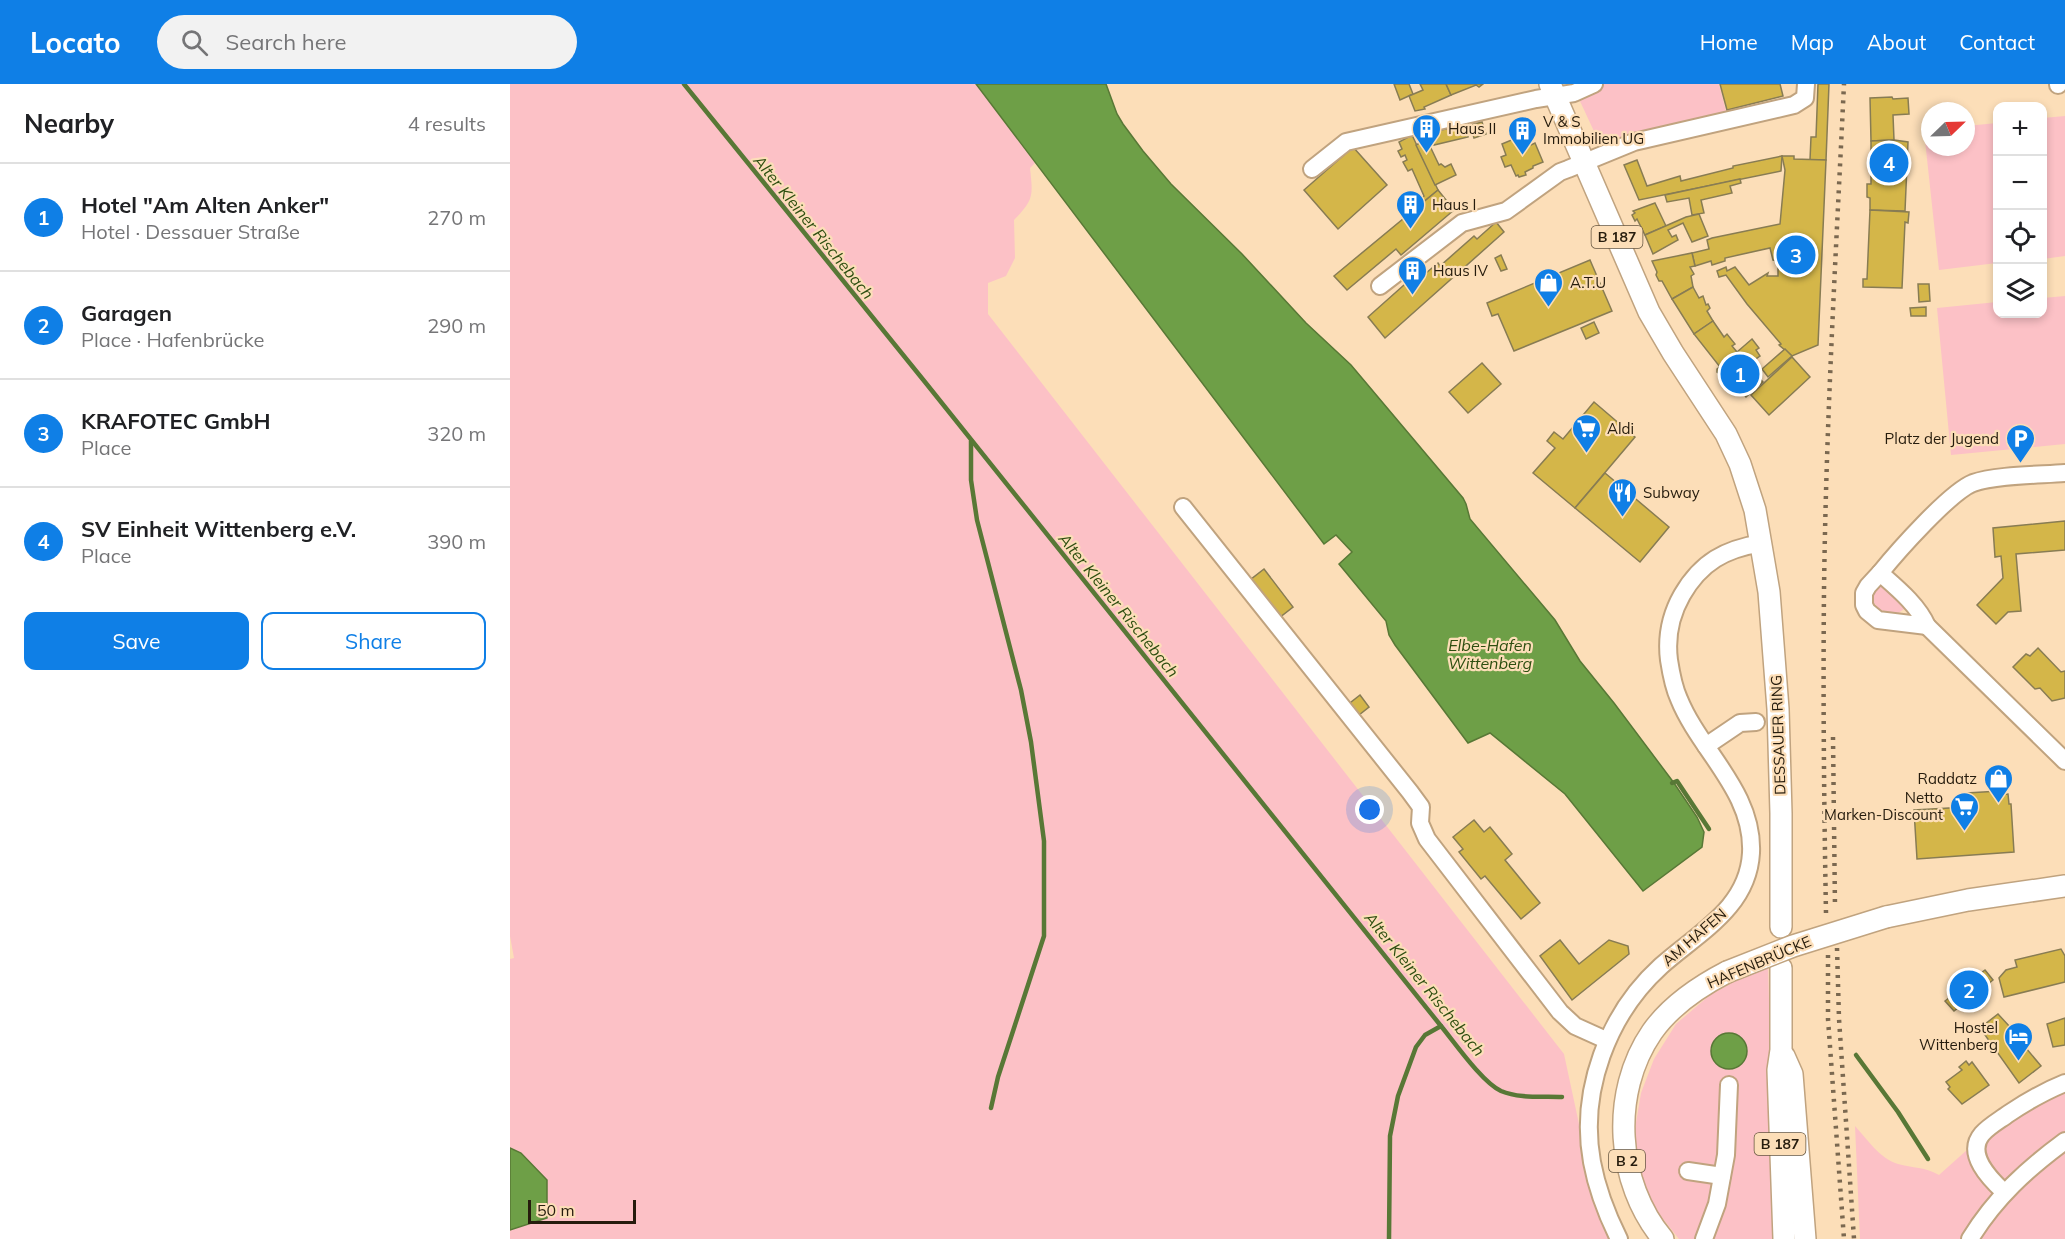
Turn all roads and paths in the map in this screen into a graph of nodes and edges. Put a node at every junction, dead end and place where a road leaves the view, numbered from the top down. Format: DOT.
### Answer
graph roads {
  1 [pos="1594,84"];
  2 [pos="1806,84"];
  3 [pos="1553,90"];
  4 [pos="1585,162"];
  5 [pos="1312,169"];
  6 [pos="1380,286"];
  7 [pos="2065,472"];
  8 [pos="1183,507"];
  9 [pos="1762,543"];
  10 [pos="1880,573"];
  11 [pos="1927,626"];
  12 [pos="1756,722"];
  13 [pos="1706,746"];
  14 [pos="2065,761"];
  15 [pos="2065,886"];
  16 [pos="1781,927"];
  17 [pos="1781,968"];
  18 [pos="1606,1040"];
  19 [pos="1781,1050"];
  20 [pos="2065,1083"];
  21 [pos="1729,1086"];
  22 [pos="2065,1141"];
  23 [pos="1688,1171"];
  24 [pos="1722,1176"];
  25 [pos="2004,1192"];
  26 [pos="1619,1239"];
  27 [pos="1663,1239"];
  28 [pos="1704,1239"];
  29 [pos="1784,1239"];
  30 [pos="1805,1239"];
  31 [pos="1970,1239"];
  1 -- 3 [label="street"];
  2 -- 4 [label="street"];
  3 -- 4 [label="main road, B 187"];
  3 -- 5 [label="street"];
  4 -- 6 [label="street"];
  4 -- 9 [label="main road, B 187"];
  7 -- 10 [label="street"];
  8 -- 18 [label="street"];
  9 -- 13 [label="street, AM HAFEN"];
  9 -- 16 [label="main road, DESSAUER RING / B 187"];
  10 -- 11 [label="street"];
  10 -- 11 [label="street"];
  11 -- 14 [label="street"];
  12 -- 13 [label="street"];
  13 -- 18 [label="street, AM HAFEN"];
  15 -- 27 [label="main road, HAFENBRÜCKE / B 2, bridge"];
  17 -- 19 [label="main road, B 187"];
  18 -- 26 [label="street, AM HAFEN"];
  19 -- 29 [label="main road, B 187"];
  19 -- 30 [label="main road, B 187"];
  20 -- 25 [label="street"];
  21 -- 24 [label="street"];
  22 -- 25 [label="street"];
  23 -- 24 [label="street"];
  24 -- 28 [label="street"];
  25 -- 31 [label="street"];
}
